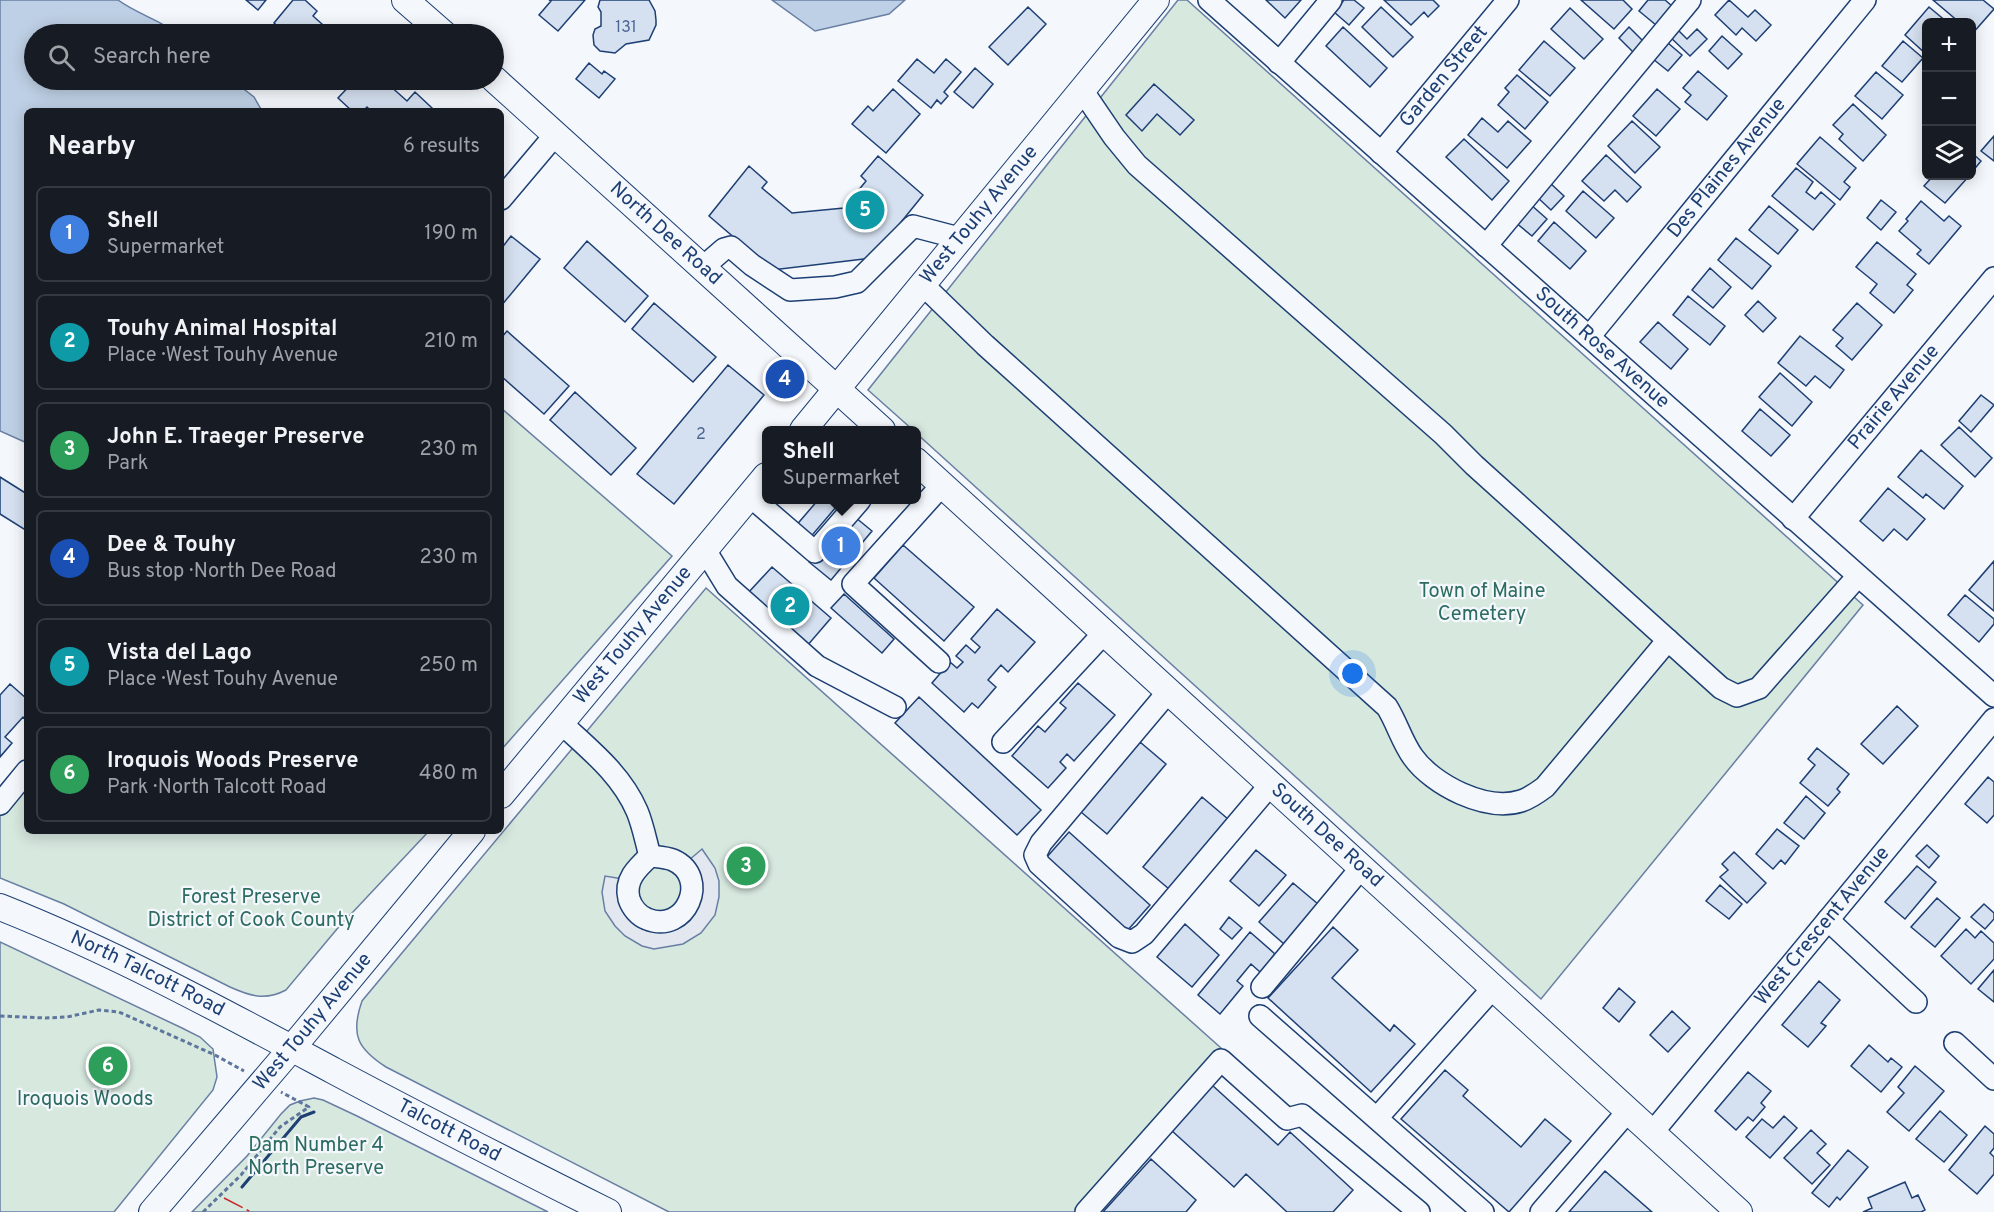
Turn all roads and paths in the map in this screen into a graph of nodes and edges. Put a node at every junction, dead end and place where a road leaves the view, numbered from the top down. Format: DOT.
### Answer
graph roads {
  1 [pos="405,0"];
  2 [pos="1156,0"];
  3 [pos="1209,0"];
  4 [pos="1331,0"];
  5 [pos="1508,0"];
  6 [pos="1690,0"];
  7 [pos="1865,0"];
  8 [pos="433,24"];
  9 [pos="1280,63"];
  10 [pos="504,88"];
  11 [pos="1082,90"];
  12 [pos="555,135"];
  13 [pos="1381,153"];
  14 [pos="504,195"];
  15 [pos="959,238"];
  16 [pos="1486,246"];
  17 [pos="702,268"];
  18 [pos="1994,278"];
  19 [pos="922,284"];
  20 [pos="1589,337"];
  21 [pos="837,389"];
  22 [pos="806,426"];
  23 [pos="878,426"];
  24 [pos="921,466"];
  25 [pos="942,485"];
  26 [pos="758,486"];
  27 [pos="773,504"];
  28 [pos="856,504"];
  29 [pos="1793,519"];
  30 [pos="705,550"];
  31 [pos="1858,576"];
  32 [pos="1104,633"];
  33 [pos="1668,640"];
  34 [pos="939,662"];
  35 [pos="1168,692"];
  36 [pos="1994,696"];
  37 [pos="895,707"];
  38 [pos="1994,719"];
  39 [pos="561,723"];
  40 [pos="1003,742"];
  41 [pos="24,775"];
  42 [pos="1270,785"];
  43 [pos="504,791"];
  44 [pos="0,804"];
  45 [pos="470,834"];
  46 [pos="650,856"];
  47 [pos="1361,868"];
  48 [pos="0,907"];
  49 [pos="1828,920"];
  50 [pos="1262,987"];
  51 [pos="1493,988"];
  52 [pos="1916,1002"];
  53 [pos="0,1016"];
  54 [pos="1260,1016"];
  55 [pos="1955,1043"];
  56 [pos="292,1048"];
  57 [pos="215,1055"];
  58 [pos="1994,1079"];
  59 [pos="309,1107"];
  60 [pos="1628,1111"];
  61 [pos="1377,1118"];
  62 [pos="1652,1133"];
  63 [pos="152,1212"];
  64 [pos="202,1212"];
  65 [pos="608,1212"];
  66 [pos="1086,1212"];
  67 [pos="1419,1212"];
  68 [pos="1484,1212"];
  69 [pos="1541,1212"];
  70 [pos="1739,1212"];
  1 -- 8 [label="main road"];
  2 -- 11 [label="main road, West Touhy Avenue"];
  3 -- 9 [label="street, South Rose Avenue"];
  4 -- 9 [label="street"];
  5 -- 13 [label="street, Garden Street"];
  6 -- 16 [label="street"];
  7 -- 20 [label="street, Des Plaines Avenue"];
  9 -- 13 [label="street, South Rose Avenue"];
  10 -- 12 [label="main road, North Dee Road"];
  11 -- 15 [label="main road, West Touhy Avenue"];
  11 -- 33 [label="street"];
  12 -- 14 [label="street"];
  12 -- 17 [label="main road, North Dee Road"];
  13 -- 16 [label="street, South Rose Avenue"];
  15 -- 17 [label="street"];
  15 -- 19 [label="main road, West Touhy Avenue"];
  16 -- 20 [label="street, South Rose Avenue"];
  17 -- 21 [label="main road, North Dee Road"];
  18 -- 29 [label="street, Prairie Avenue"];
  19 -- 21 [label="main road, West Touhy Avenue"];
  19 -- 33 [label="street"];
  20 -- 29 [label="street, South Rose Avenue"];
  21 -- 22 [label="main road, West Touhy Avenue"];
  21 -- 23 [label="main road"];
  24 -- 25 [label="main road, South Dee Road"];
  25 -- 32 [label="main road, South Dee Road"];
  25 -- 34 [label="street"];
  26 -- 30 [label="main road, West Touhy Avenue"];
  27 -- 28 [label="street"];
  29 -- 31 [label="street, South Rose Avenue"];
  30 -- 37 [label="street"];
  30 -- 39 [label="main road, West Touhy Avenue"];
  31 -- 33 [label="street"];
  31 -- 36 [label="street, South Rose Avenue"];
  32 -- 35 [label="main road, South Dee Road"];
  32 -- 40 [label="street"];
  35 -- 42 [label="main road, South Dee Road"];
  35 -- 42 [label="street"];
  38 -- 49 [label="street, West Crescent Avenue"];
  39 -- 43 [label="main road, West Touhy Avenue"];
  39 -- 46 [label="street"];
  41 -- 44 [label="street"];
  42 -- 47 [label="main road, South Dee Road"];
  45 -- 56 [label="main road, West Touhy Avenue"];
  47 -- 50 [label="street"];
  47 -- 51 [label="main road, South Dee Road"];
  48 -- 56 [label="main road, North Talcott Road"];
  49 -- 52 [label="street"];
  49 -- 62 [label="street, West Crescent Avenue"];
  51 -- 60 [label="main road, South Dee Road"];
  51 -- 61 [label="street"];
  53 -- 57 [label="path"];
  54 -- 61 [label="street"];
  55 -- 58 [label="street"];
  56 -- 63 [label="main road, West Touhy Avenue"];
  56 -- 65 [label="main road, Talcott Road"];
  59 -- 64 [label="path"];
  60 -- 62 [label="main road, South Dee Road"];
  60 -- 69 [label="street"];
  61 -- 68 [label="street"];
  62 -- 70 [label="main road, South Dee Road"];
  66 -- 67 [label="street"];
}
